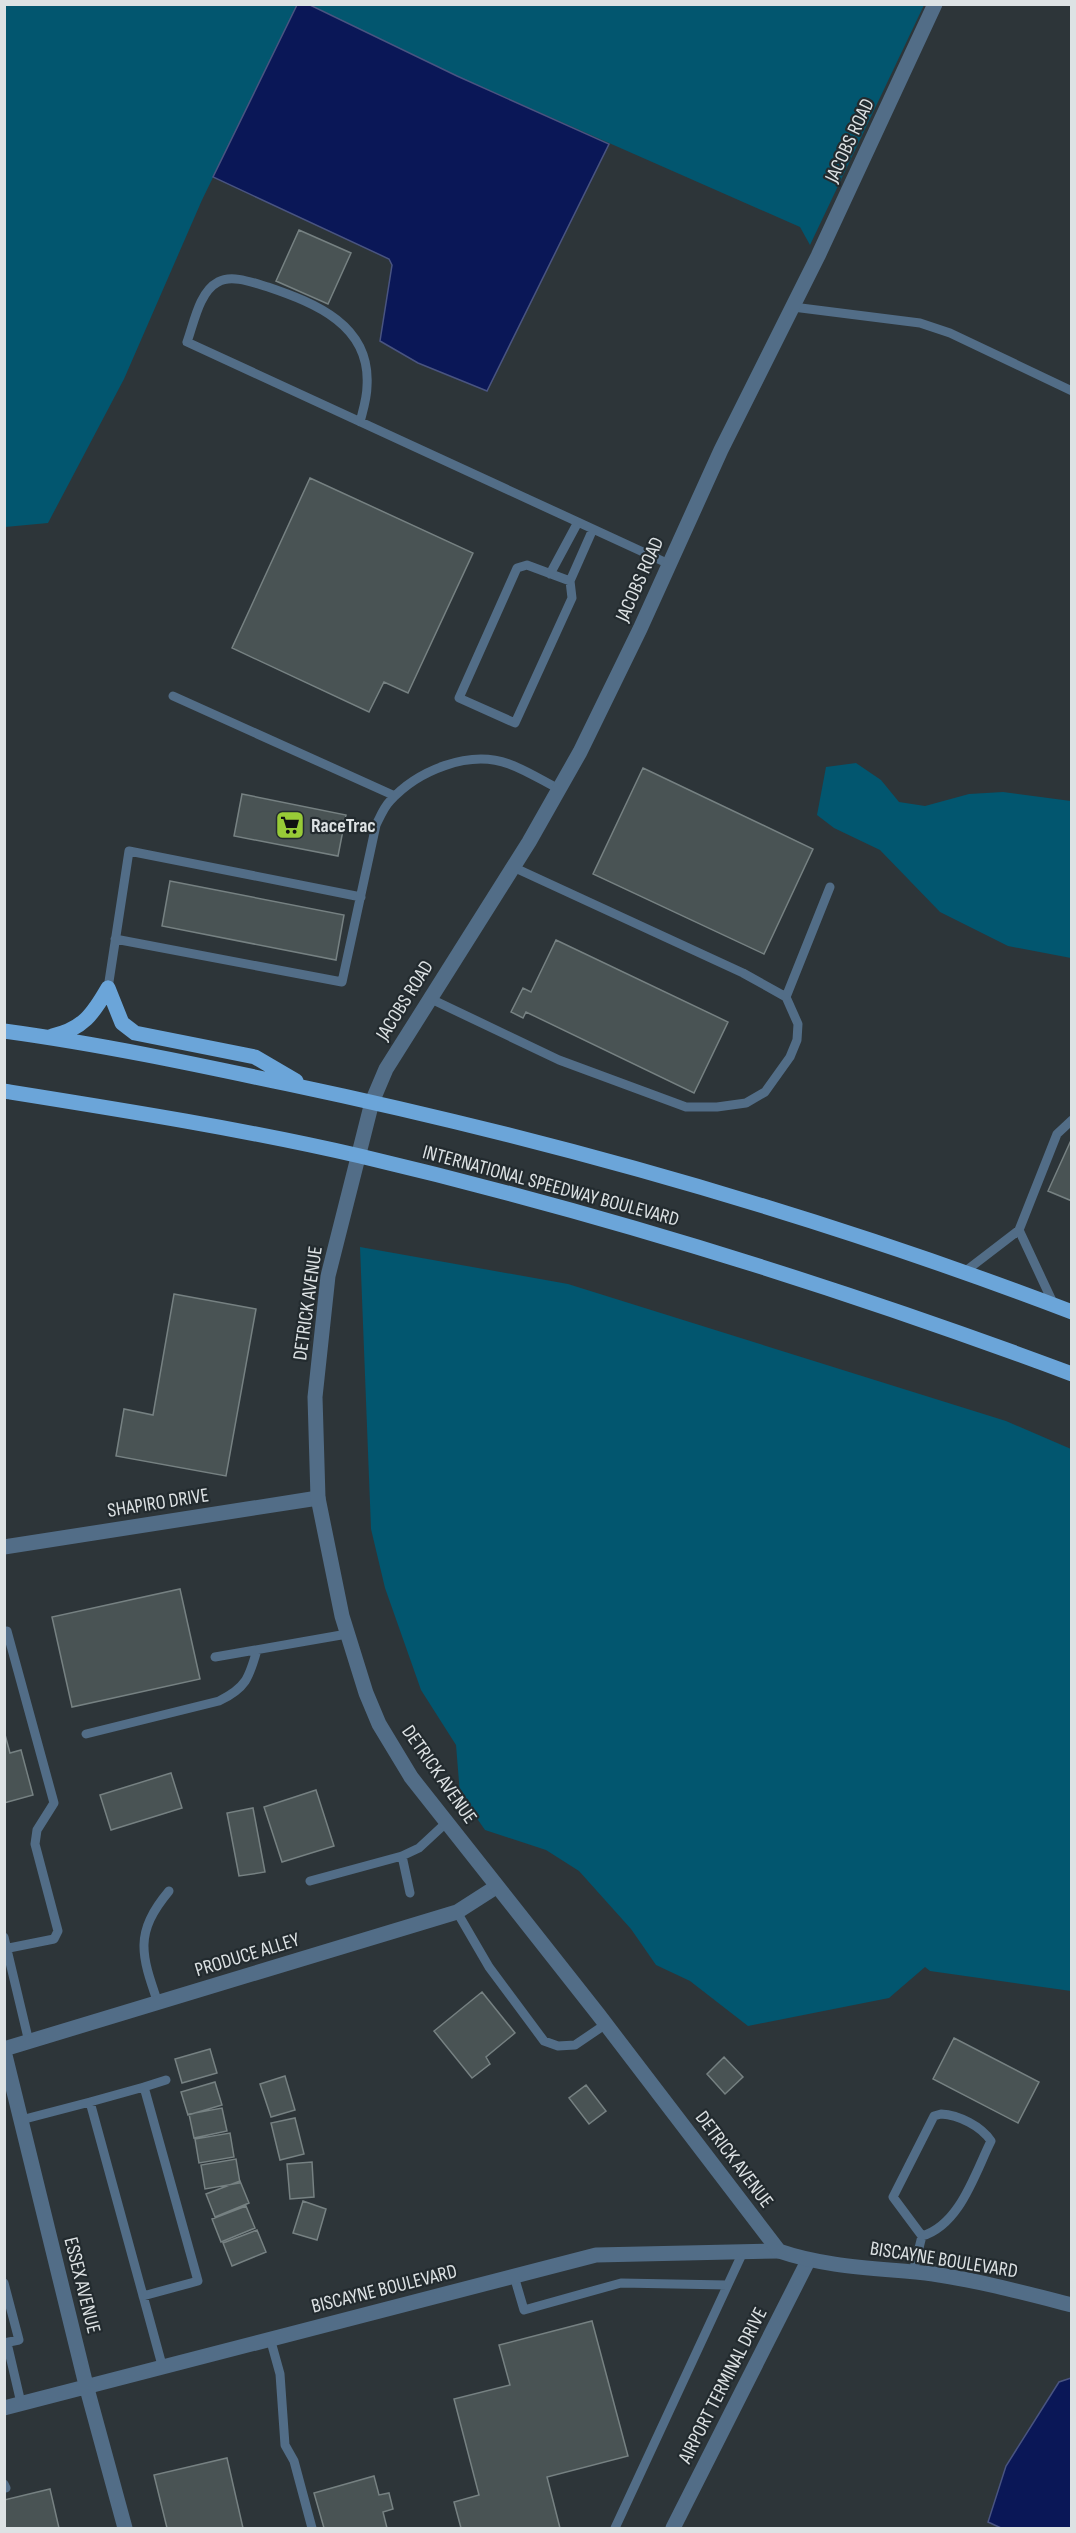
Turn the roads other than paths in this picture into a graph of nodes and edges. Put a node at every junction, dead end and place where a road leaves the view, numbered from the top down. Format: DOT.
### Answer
graph roads {
  1 [pos="935,4"];
  2 [pos="792,307"];
  3 [pos="1071,391"];
  4 [pos="360,422"];
  5 [pos="578,522"];
  6 [pos="593,529"];
  7 [pos="669,564"];
  8 [pos="550,574"];
  9 [pos="570,581"];
  10 [pos="173,696"];
  11 [pos="559,789"];
  12 [pos="395,796"];
  13 [pos="513,867"];
  14 [pos="830,887"];
  15 [pos="361,897"];
  16 [pos="115,939"];
  17 [pos="108,988"];
  18 [pos="786,997"];
  19 [pos="429,998"];
  20 [pos="4,1031"];
  21 [pos="45,1038"];
  22 [pos="306,1088"];
  23 [pos="4,1091"];
  24 [pos="372,1101"];
  25 [pos="1071,1120"];
  26 [pos="358,1156"];
  27 [pos="1019,1230"];
  28 [pos="963,1273"];
  29 [pos="1054,1305"];
  30 [pos="1071,1312"];
  31 [pos="1071,1374"];
  32 [pos="318,1498"];
  33 [pos="4,1547"];
  34 [pos="4,1632"];
  35 [pos="347,1634"];
  36 [pos="256,1650"];
  37 [pos="215,1658"];
  38 [pos="86,1734"];
  39 [pos="447,1822"];
  40 [pos="402,1856"];
  41 [pos="310,1881"];
  42 [pos="496,1887"];
  43 [pos="169,1891"];
  44 [pos="410,1893"];
  45 [pos="457,1912"];
  46 [pos="4,1937"];
  47 [pos="6,1949"];
  48 [pos="158,2003"];
  49 [pos="606,2024"];
  50 [pos="29,2042"];
  51 [pos="4,2050"];
  52 [pos="166,2080"];
  53 [pos="144,2087"];
  54 [pos="90,2102"];
  55 [pos="21,2120"];
  56 [pos="922,2236"];
  57 [pos="779,2251"];
  58 [pos="743,2252"];
  59 [pos="808,2261"];
  60 [pos="913,2272"];
  61 [pos="514,2276"];
  62 [pos="4,2283"];
  63 [pos="727,2285"];
  64 [pos="143,2296"];
  65 [pos="1071,2305"];
  66 [pos="270,2338"];
  67 [pos="6,2343"];
  68 [pos="162,2366"];
  69 [pos="86,2385"];
  70 [pos="21,2403"];
  71 [pos="4,2408"];
  72 [pos="125,2529"];
  73 [pos="312,2529"];
  74 [pos="615,2529"];
  75 [pos="673,2529"];
  1 -- 2 [label="street, JACOBS ROAD"];
  2 -- 3 [label="lane"];
  2 -- 7 [label="street, JACOBS ROAD"];
  4 -- 4 [label="lane"];
  4 -- 5 [label="lane"];
  5 -- 6 [label="lane"];
  5 -- 8 [label="lane"];
  6 -- 7 [label="lane"];
  6 -- 9 [label="lane"];
  7 -- 11 [label="street, JACOBS ROAD"];
  8 -- 9 [label="lane"];
  8 -- 9 [label="lane"];
  10 -- 12 [label="lane"];
  11 -- 12 [label="lane"];
  11 -- 13 [label="street, JACOBS ROAD"];
  12 -- 15 [label="lane"];
  13 -- 18 [label="lane"];
  13 -- 19 [label="street, JACOBS ROAD"];
  14 -- 18 [label="lane"];
  15 -- 16 [label="lane"];
  15 -- 16 [label="lane"];
  16 -- 17 [label="lane"];
  17 -- 21 [label="main road"];
  17 -- 22 [label="main road"];
  18 -- 19 [label="lane"];
  19 -- 24 [label="street, JACOBS ROAD"];
  20 -- 21 [label="main road, INTERNATIONAL SPEEDWAY BOULEVARD"];
  21 -- 22 [label="main road, INTERNATIONAL SPEEDWAY BOULEVARD"];
  22 -- 24 [label="main road, INTERNATIONAL SPEEDWAY BOULEVARD"];
  23 -- 26 [label="main road, INTERNATIONAL SPEEDWAY BOULEVARD"];
  24 -- 26 [label="street, JACOBS ROAD"];
  24 -- 28 [label="main road, INTERNATIONAL SPEEDWAY BOULEVARD"];
  25 -- 27 [label="lane"];
  26 -- 31 [label="main road, INTERNATIONAL SPEEDWAY BOULEVARD"];
  26 -- 32 [label="street, DETRICK AVENUE"];
  27 -- 28 [label="lane"];
  27 -- 29 [label="lane"];
  28 -- 29 [label="main road, INTERNATIONAL SPEEDWAY BOULEVARD"];
  29 -- 30 [label="main road, INTERNATIONAL SPEEDWAY BOULEVARD"];
  32 -- 33 [label="street, SHAPIRO DRIVE"];
  32 -- 35 [label="street, DETRICK AVENUE"];
  34 -- 47 [label="lane"];
  35 -- 36 [label="lane"];
  35 -- 39 [label="street, DETRICK AVENUE"];
  36 -- 37 [label="lane"];
  36 -- 38 [label="lane"];
  39 -- 40 [label="lane"];
  39 -- 42 [label="street, DETRICK AVENUE"];
  40 -- 41 [label="lane"];
  40 -- 44 [label="lane"];
  42 -- 45 [label="street, PRODUCE ALLEY"];
  42 -- 49 [label="street, DETRICK AVENUE"];
  43 -- 48 [label="lane"];
  45 -- 48 [label="street, PRODUCE ALLEY"];
  45 -- 49 [label="lane"];
  46 -- 47 [label="lane"];
  47 -- 50 [label="lane"];
  48 -- 50 [label="street, PRODUCE ALLEY"];
  49 -- 57 [label="street, DETRICK AVENUE"];
  50 -- 51 [label="street, PRODUCE ALLEY"];
  51 -- 55 [label="street, ESSEX AVENUE"];
  52 -- 53 [label="lane"];
  53 -- 54 [label="lane"];
  53 -- 64 [label="lane"];
  54 -- 55 [label="lane"];
  54 -- 64 [label="lane"];
  55 -- 69 [label="street, ESSEX AVENUE"];
  56 -- 56 [label="lane"];
  56 -- 60 [label="lane"];
  57 -- 58 [label="street, BISCAYNE BOULEVARD"];
  57 -- 59 [label="street, BISCAYNE BOULEVARD"];
  58 -- 61 [label="street, BISCAYNE BOULEVARD"];
  58 -- 63 [label="lane"];
  59 -- 60 [label="street, BISCAYNE BOULEVARD"];
  59 -- 75 [label="street, AIRPORT TERMINAL DRIVE"];
  60 -- 65 [label="street, BISCAYNE BOULEVARD"];
  61 -- 63 [label="lane"];
  61 -- 66 [label="street, BISCAYNE BOULEVARD"];
  62 -- 67 [label="lane"];
  63 -- 74 [label="lane"];
  64 -- 68 [label="lane"];
  66 -- 68 [label="street, BISCAYNE BOULEVARD"];
  66 -- 73 [label="lane"];
  67 -- 70 [label="lane"];
  68 -- 69 [label="street, BISCAYNE BOULEVARD"];
  69 -- 70 [label="street, BISCAYNE BOULEVARD"];
  69 -- 72 [label="street, ESSEX AVENUE"];
  70 -- 71 [label="street, BISCAYNE BOULEVARD"];
}
